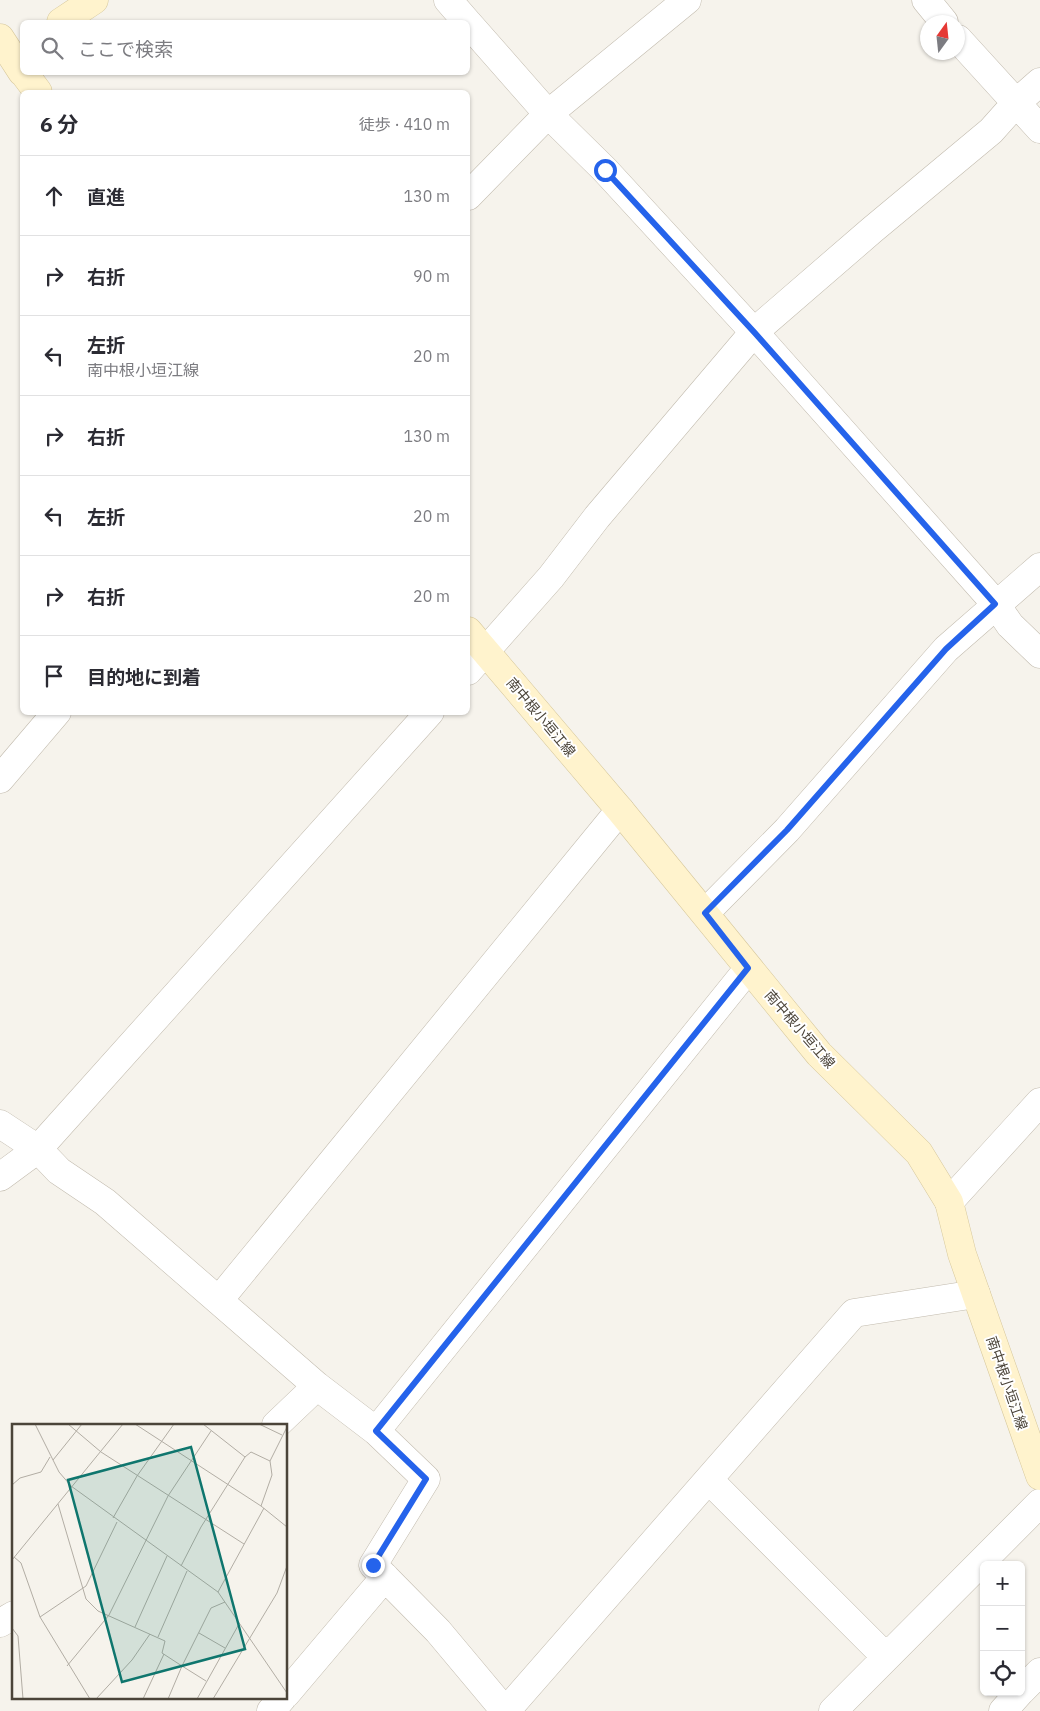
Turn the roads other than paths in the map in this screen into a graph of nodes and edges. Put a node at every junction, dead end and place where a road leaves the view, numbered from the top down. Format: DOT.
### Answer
graph roads {
  1 [pos="94,0"];
  2 [pos="448,0"];
  3 [pos="687,0"];
  4 [pos="926,0"];
  5 [pos="938,15"];
  6 [pos="64,20"];
  7 [pos="465,20"];
  8 [pos="470,26"];
  9 [pos="965,47"];
  10 [pos="25,75"];
  11 [pos="1040,82"];
  12 [pos="36,90"];
  13 [pos="1016,103"];
  14 [pos="548,114"];
  15 [pos="1040,129"];
  16 [pos="470,194"];
  17 [pos="754,332"];
  18 [pos="1040,567"];
  19 [pos="995,604"];
  20 [pos="470,639"];
  21 [pos="1040,654"];
  22 [pos="476,662"];
  23 [pos="54,715"];
  24 [pos="427,715"];
  25 [pos="0,778"];
  26 [pos="620,810"];
  27 [pos="705,913"];
  28 [pos="748,968"];
  29 [pos="1040,1102"];
  30 [pos="0,1124"];
  31 [pos="38,1149"];
  32 [pos="0,1177"];
  33 [pos="949,1202"];
  34 [pos="976,1294"];
  35 [pos="218,1300"];
  36 [pos="317,1386"];
  37 [pos="277,1424"];
  38 [pos="376,1431"];
  39 [pos="1040,1476"];
  40 [pos="709,1480"];
  41 [pos="1040,1503"];
  42 [pos="385,1577"];
  43 [pos="12,1616"];
  44 [pos="0,1623"];
  45 [pos="886,1657"];
  46 [pos="1040,1672"];
  47 [pos="1025,1688"];
  48 [pos="288,1692"];
  49 [pos="1017,1696"];
  50 [pos="282,1698"];
  51 [pos="272,1711"];
  52 [pos="505,1711"];
  53 [pos="833,1711"];
  54 [pos="1003,1711"];
  1 -- 6 [label="main road"];
  2 -- 7 [label="street"];
  3 -- 14 [label="street"];
  4 -- 5 [label="street"];
  8 -- 14 [label="street"];
  9 -- 13 [label="street"];
  10 -- 12 [label="main road"];
  11 -- 13 [label="street"];
  13 -- 15 [label="street"];
  13 -- 17 [label="street"];
  14 -- 16 [label="street"];
  14 -- 17 [label="street"];
  17 -- 19 [label="street"];
  17 -- 22 [label="street"];
  18 -- 19 [label="street"];
  19 -- 21 [label="street"];
  19 -- 27 [label="street"];
  20 -- 22 [label="main road, 南中根小垣江線"];
  22 -- 26 [label="main road, 南中根小垣江線"];
  23 -- 25 [label="street"];
  24 -- 31 [label="street"];
  26 -- 27 [label="main road, 南中根小垣江線"];
  26 -- 35 [label="street"];
  27 -- 28 [label="main road, 南中根小垣江線"];
  28 -- 33 [label="main road, 南中根小垣江線"];
  28 -- 38 [label="street"];
  29 -- 33 [label="street"];
  30 -- 31 [label="street"];
  31 -- 32 [label="street"];
  31 -- 35 [label="street"];
  33 -- 34 [label="main road, 南中根小垣江線"];
  34 -- 39 [label="main road, 南中根小垣江線"];
  34 -- 40 [label="street"];
  35 -- 36 [label="street"];
  36 -- 37 [label="street"];
  36 -- 38 [label="street"];
  38 -- 42 [label="street"];
  40 -- 45 [label="street"];
  40 -- 52 [label="street"];
  41 -- 45 [label="street"];
  42 -- 48 [label="street"];
  42 -- 52 [label="street"];
  43 -- 44 [label="street"];
  45 -- 53 [label="street"];
  46 -- 47 [label="street"];
  49 -- 54 [label="street"];
  50 -- 51 [label="street"];
}
